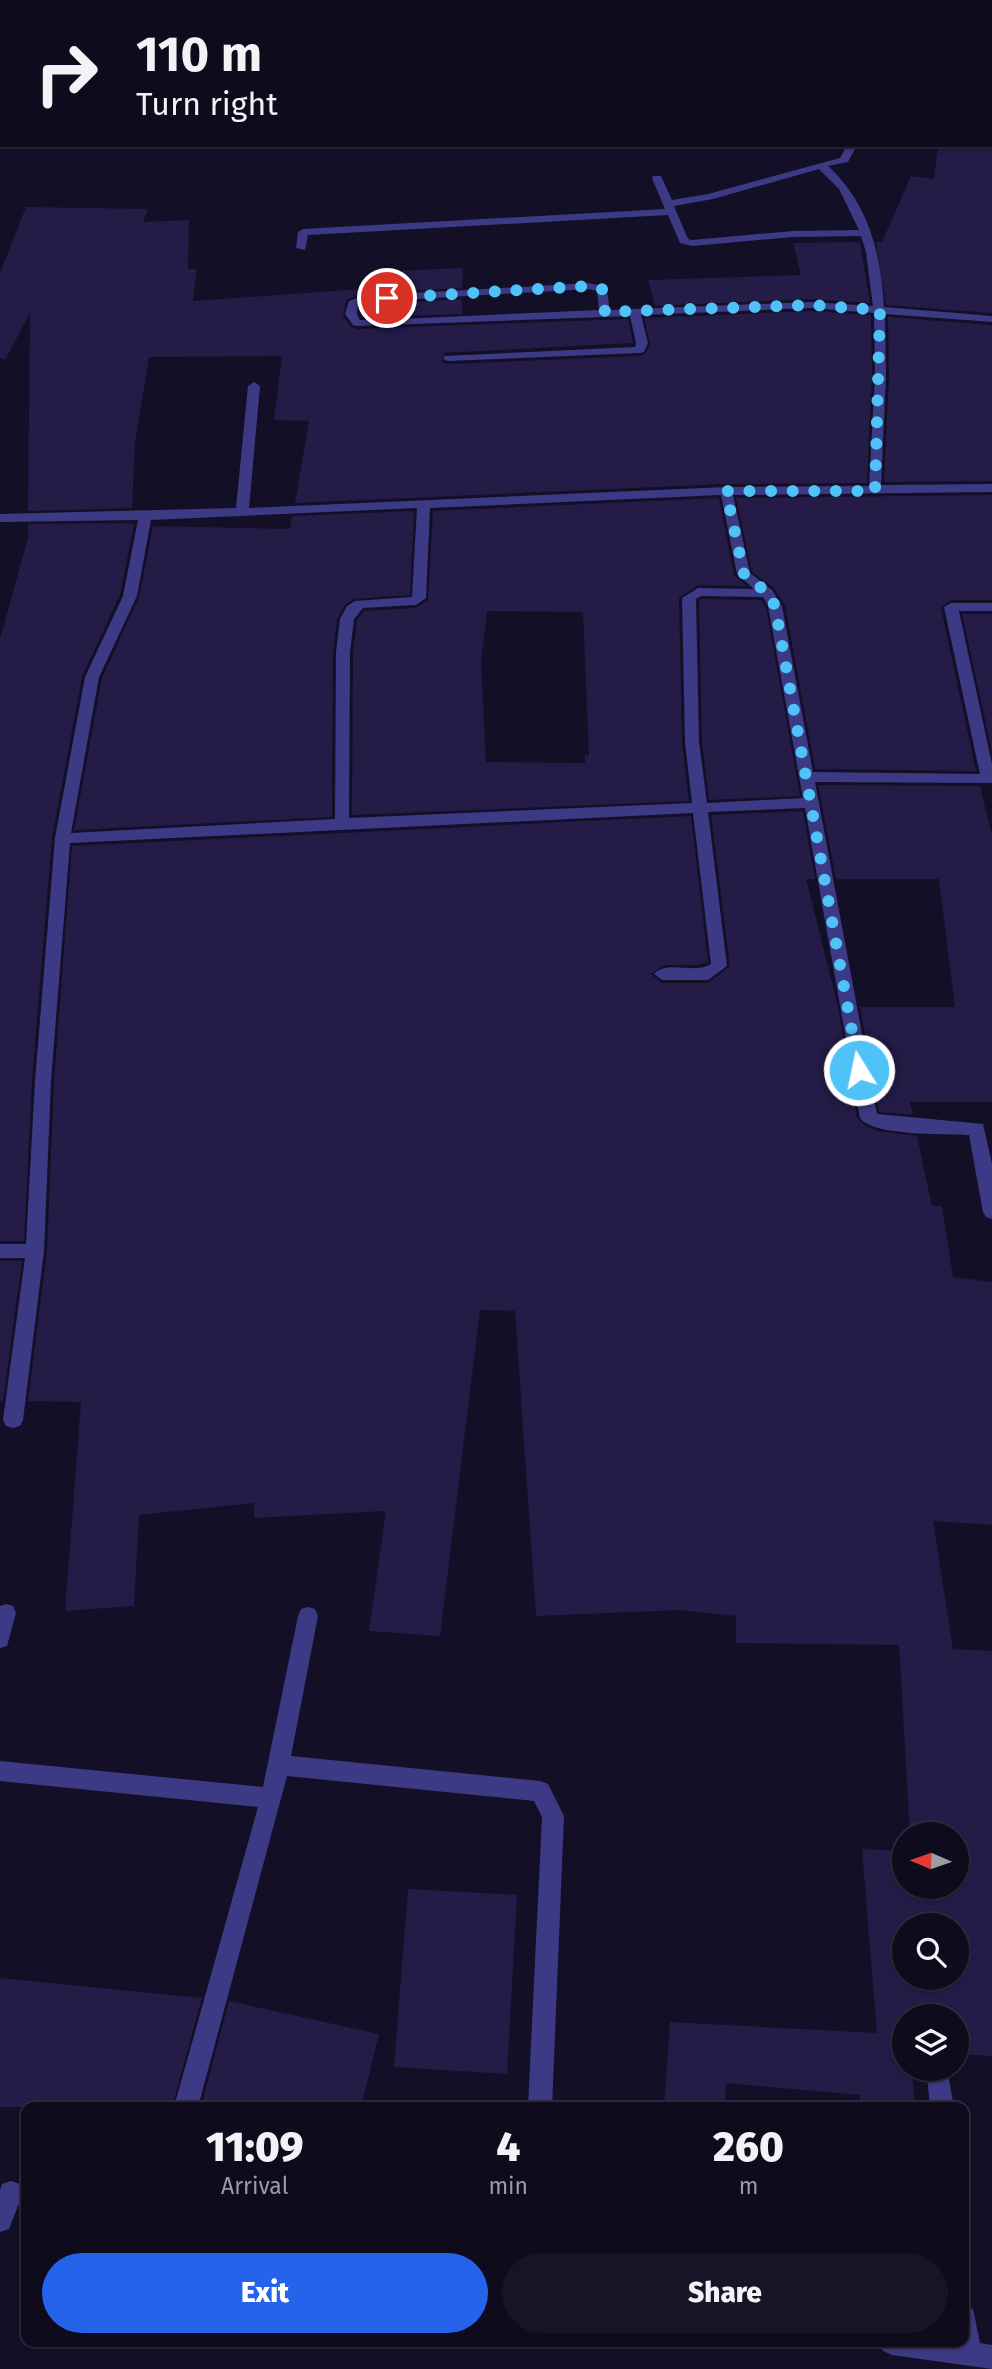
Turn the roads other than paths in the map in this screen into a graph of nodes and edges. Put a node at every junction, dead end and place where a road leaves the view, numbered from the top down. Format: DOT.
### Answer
graph roads {
  1 [pos="851,147"];
  2 [pos="821,165"];
  3 [pos="657,178"];
  4 [pos="669,208"];
  5 [pos="867,233"];
  6 [pos="301,248"];
  7 [pos="880,310"];
  8 [pos="605,312"];
  9 [pos="634,312"];
  10 [pos="992,319"];
  11 [pos="448,358"];
  12 [pos="254,386"];
  13 [pos="992,488"];
  14 [pos="726,491"];
  15 [pos="875,491"];
  16 [pos="424,505"];
  17 [pos="242,512"];
  18 [pos="145,516"];
  19 [pos="0,518"];
  20 [pos="768,593"];
  21 [pos="992,607"];
  22 [pos="807,777"];
  23 [pos="990,779"];
  24 [pos="809,803"];
  25 [pos="699,808"];
  26 [pos="342,822"];
  27 [pos="63,838"];
  28 [pos="662,974"];
  29 [pos="992,1212"];
  30 [pos="0,1251"];
  31 [pos="35,1251"];
  32 [pos="13,1420"];
  33 [pos="6,1613"];
  34 [pos="308,1616"];
  35 [pos="0,1639"];
  36 [pos="278,1765"];
  37 [pos="0,1771"];
  38 [pos="272,1798"];
  39 [pos="939,2081"];
  40 [pos="187,2102"];
  41 [pos="540,2102"];
  42 [pos="942,2102"];
  43 [pos="12,2194"];
  44 [pos="0,2220"];
  45 [pos="969,2330"];
  46 [pos="926,2347"];
  47 [pos="980,2355"];
  1 -- 2 [label="street"];
  2 -- 4 [label="street"];
  2 -- 5 [label="street"];
  3 -- 4 [label="street"];
  4 -- 5 [label="street"];
  4 -- 6 [label="street"];
  5 -- 7 [label="street"];
  7 -- 9 [label="street"];
  7 -- 10 [label="street"];
  7 -- 15 [label="street"];
  8 -- 8 [label="street"];
  8 -- 9 [label="street"];
  9 -- 11 [label="street"];
  12 -- 17 [label="street"];
  13 -- 15 [label="street"];
  14 -- 15 [label="street"];
  14 -- 16 [label="street"];
  14 -- 20 [label="street"];
  16 -- 17 [label="street"];
  16 -- 26 [label="street"];
  17 -- 18 [label="street"];
  18 -- 19 [label="street"];
  18 -- 27 [label="street"];
  20 -- 22 [label="street"];
  20 -- 25 [label="street"];
  21 -- 23 [label="street"];
  22 -- 23 [label="street"];
  22 -- 24 [label="street"];
  24 -- 25 [label="street"];
  24 -- 29 [label="street"];
  25 -- 26 [label="street"];
  25 -- 28 [label="street"];
  26 -- 27 [label="street"];
  27 -- 31 [label="street"];
  30 -- 31 [label="street"];
  31 -- 32 [label="street"];
  33 -- 35 [label="street"];
  34 -- 36 [label="street"];
  36 -- 38 [label="street"];
  36 -- 41 [label="street"];
  37 -- 38 [label="street"];
  38 -- 40 [label="street"];
  39 -- 42 [label="street"];
  43 -- 44 [label="street"];
  45 -- 47 [label="street"];
  46 -- 47 [label="street"];
}
